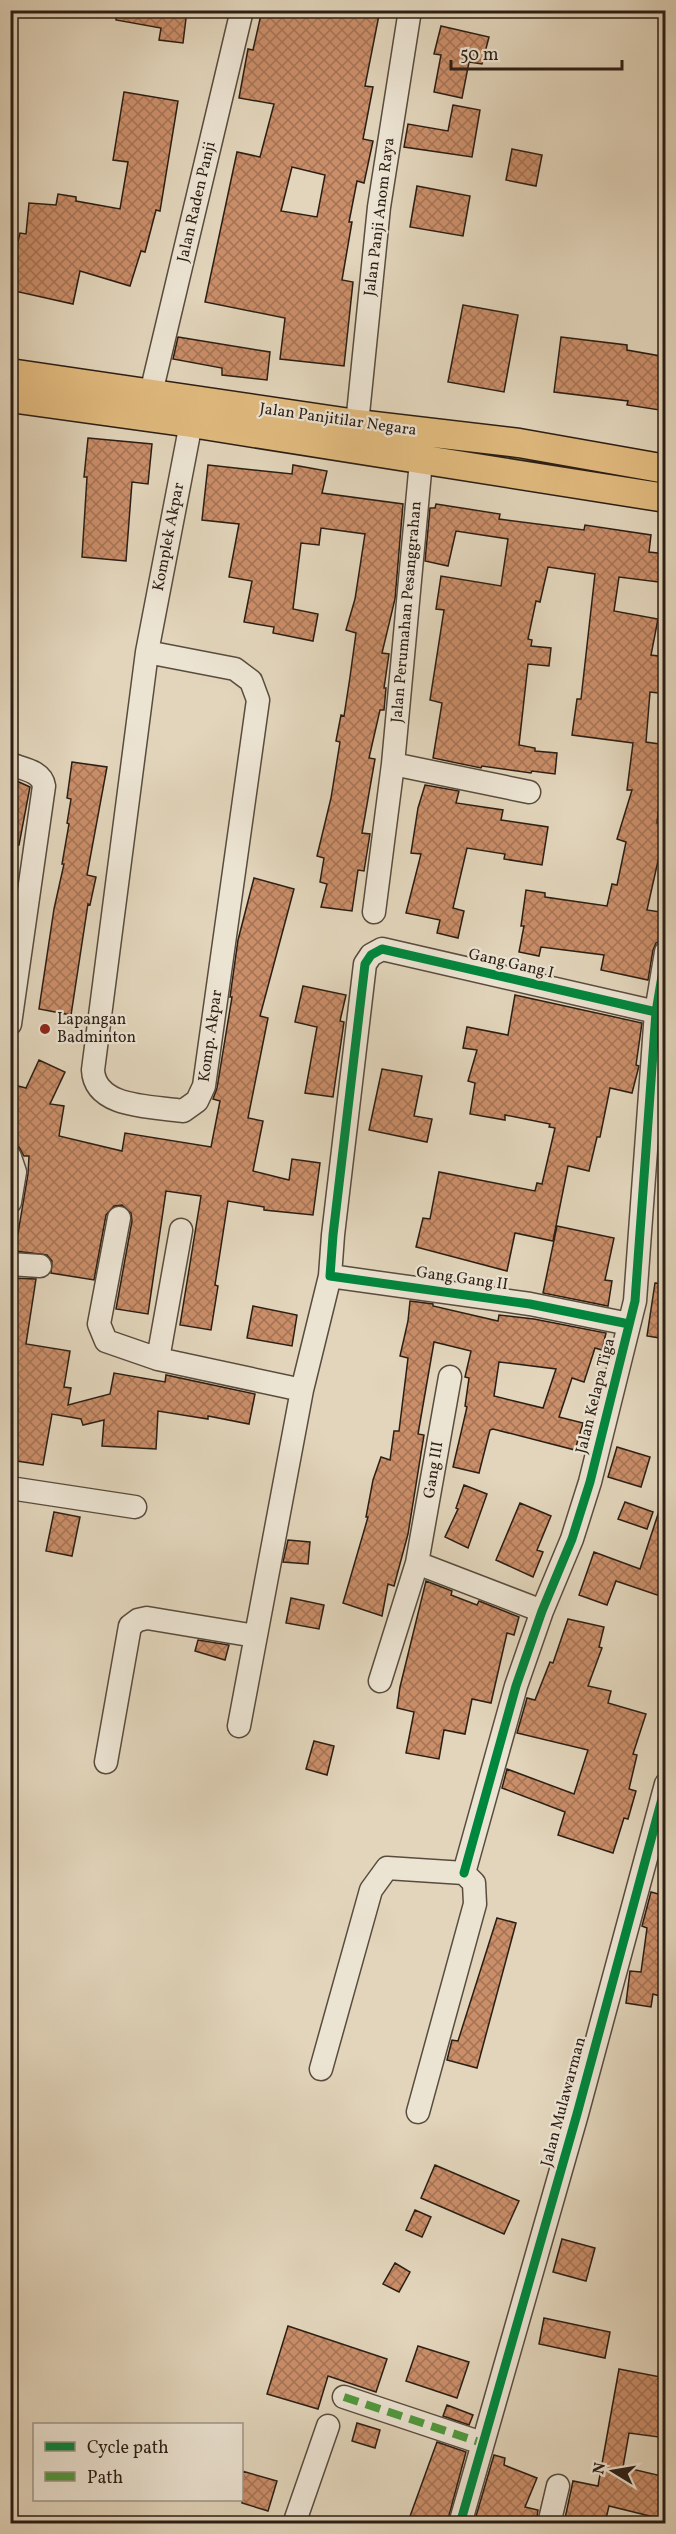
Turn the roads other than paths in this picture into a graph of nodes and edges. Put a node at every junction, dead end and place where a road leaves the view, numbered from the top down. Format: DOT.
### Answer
graph roads {
  1 [pos="242,10"];
  2 [pos="411,10"];
  3 [pos="10,373"];
  4 [pos="151,393"];
  5 [pos="10,398"];
  6 [pos="191,423"];
  7 [pos="357,424"];
  8 [pos="421,461"];
  9 [pos="666,469"];
  10 [pos="666,498"];
  11 [pos="147,652"];
  12 [pos="10,764"];
  13 [pos="393,764"];
  14 [pos="529,792"];
  15 [pos="374,912"];
  16 [pos="666,952"];
  17 [pos="656,1012"];
  18 [pos="10,1024"];
  19 [pos="10,1157"];
  20 [pos="10,1202"];
  21 [pos="119,1218"];
  22 [pos="181,1230"];
  23 [pos="10,1264"];
  24 [pos="40,1266"];
  25 [pos="330,1276"];
  26 [pos="629,1324"];
  27 [pos="158,1359"];
  28 [pos="450,1377"];
  29 [pos="302,1390"];
  30 [pos="10,1488"];
  31 [pos="135,1507"];
  32 [pos="417,1563"];
  33 [pos="542,1611"];
  34 [pos="255,1636"];
  35 [pos="380,1681"];
  36 [pos="240,1726"];
  37 [pos="106,1762"];
  38 [pos="666,1784"];
  39 [pos="464,1873"];
  40 [pos="321,2069"];
  41 [pos="418,2112"];
  42 [pos="344,2397"];
  43 [pos="328,2426"];
  44 [pos="484,2435"];
  45 [pos="558,2486"];
  46 [pos="294,2523"];
  47 [pos="460,2523"];
  48 [pos="549,2523"];
  1 -- 4 [label="street, Jalan Raden Panji"];
  2 -- 7 [label="street, Jalan Panji Anom Raya"];
  3 -- 4 [label="main road, Jalan Panjitilar Negara"];
  4 -- 7 [label="main road, Jalan Panjitilar Negara"];
  5 -- 6 [label="main road"];
  6 -- 8 [label="main road"];
  6 -- 11 [label="street, Komplek Akpar"];
  7 -- 9 [label="main road, Jalan Panjitilar Negara"];
  8 -- 10 [label="main road"];
  8 -- 13 [label="street, Jalan Perumahan Pesanggrahan"];
  11 -- 11 [label="street, Komp. Akpar"];
  12 -- 18 [label="street"];
  13 -- 14 [label="street"];
  13 -- 15 [label="street, Jalan Perumahan Pesanggrahan"];
  16 -- 17 [label="street, Jalan Kelapa Tiga"];
  17 -- 25 [label="street, Gang Gang I"];
  17 -- 26 [label="street, Jalan Kelapa Tiga"];
  19 -- 20 [label="street"];
  21 -- 27 [label="street"];
  22 -- 27 [label="street"];
  23 -- 24 [label="street"];
  25 -- 26 [label="street, Gang Gang II"];
  25 -- 29 [label="street"];
  26 -- 33 [label="street, Jalan Kelapa Tiga"];
  27 -- 29 [label="street"];
  28 -- 32 [label="street, Gang III"];
  29 -- 34 [label="street"];
  30 -- 31 [label="street"];
  32 -- 33 [label="street"];
  32 -- 35 [label="street, Gang III"];
  33 -- 39 [label="street, Jalan Kelapa Tiga"];
  34 -- 36 [label="street"];
  34 -- 37 [label="street"];
  38 -- 44 [label="street, Jalan Mulawarman"];
  39 -- 40 [label="street"];
  39 -- 41 [label="street"];
  42 -- 44 [label="street"];
  43 -- 46 [label="street"];
  44 -- 47 [label="street, Jalan Mulawarman"];
  45 -- 48 [label="street"];
}
